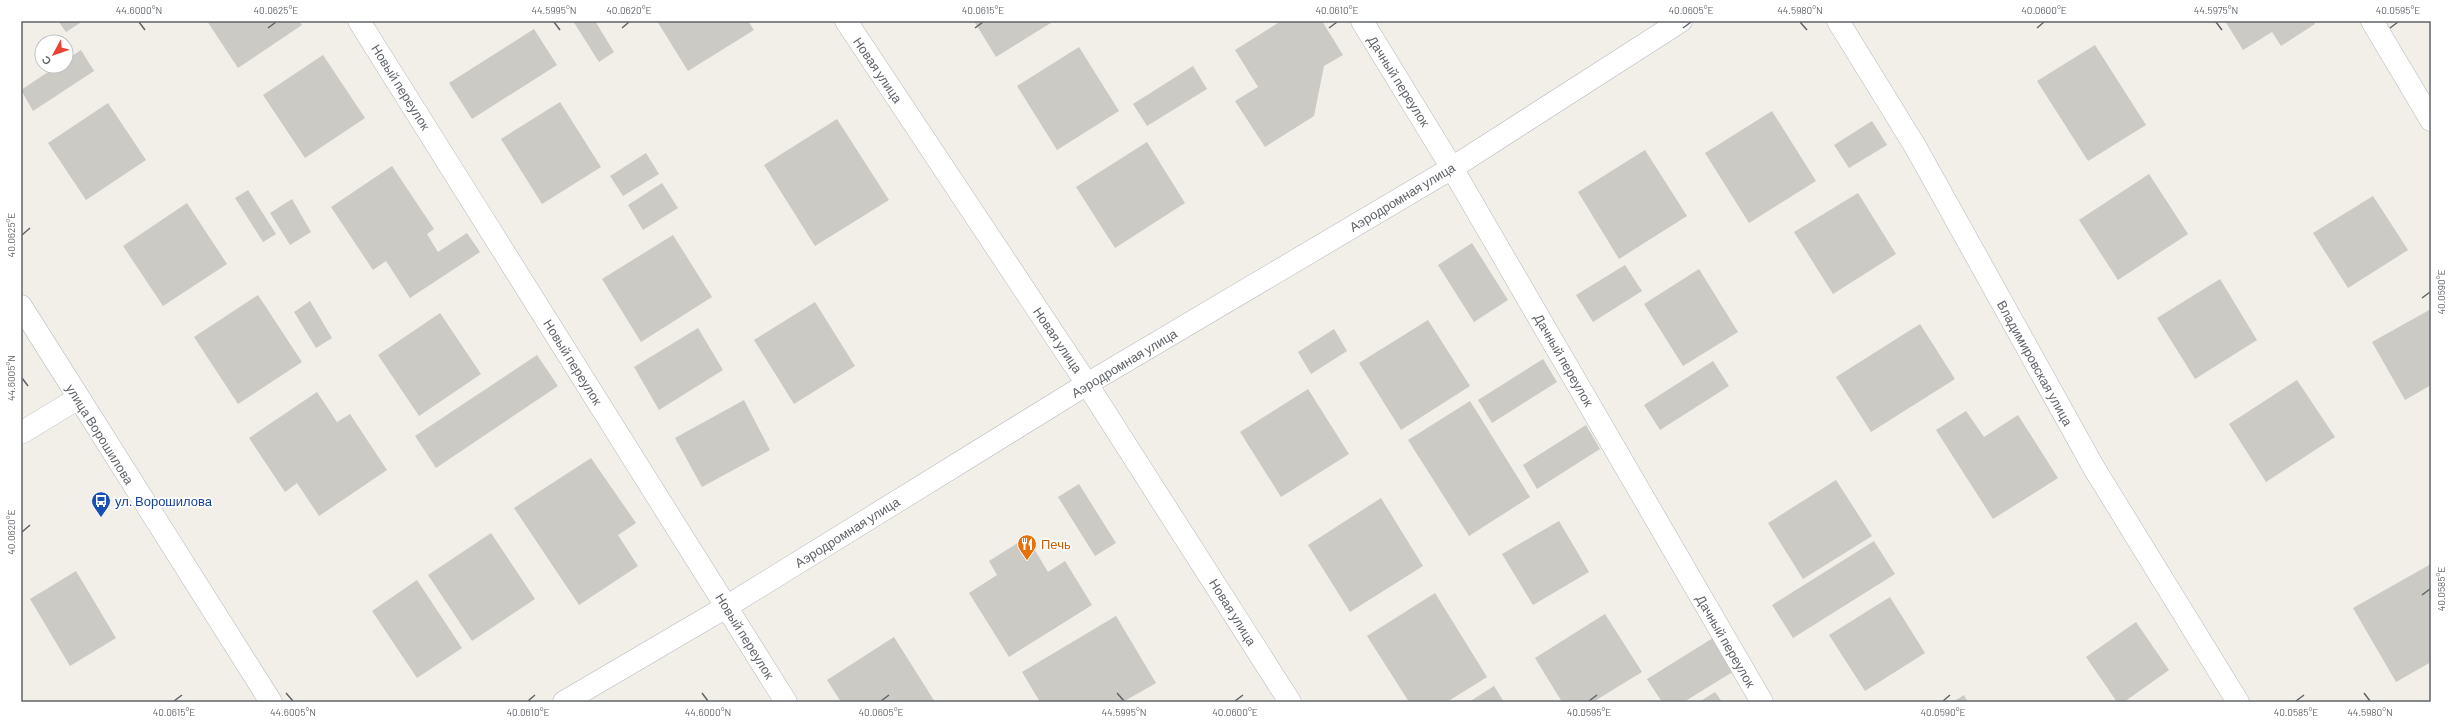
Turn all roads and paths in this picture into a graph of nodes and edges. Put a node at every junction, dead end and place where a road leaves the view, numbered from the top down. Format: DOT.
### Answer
graph roads {
  1 [pos="359,21"];
  2 [pos="846,21"];
  3 [pos="1362,21"];
  4 [pos="1681,21"];
  5 [pos="1838,21"];
  6 [pos="2372,21"];
  7 [pos="2431,120"];
  8 [pos="1452,168"];
  9 [pos="21,306"];
  10 [pos="1087,384"];
  11 [pos="77,398"];
  12 [pos="21,433"];
  13 [pos="726,607"];
  14 [pos="271,702"];
  15 [pos="564,702"];
  16 [pos="786,702"];
  17 [pos="1290,702"];
  18 [pos="1762,702"];
  19 [pos="2238,702"];
  1 -- 13 [label="street, Новый переулок"];
  2 -- 10 [label="street, Новая улица"];
  3 -- 8 [label="street, Дачный переулок"];
  4 -- 8 [label="street, Аэродромная улица"];
  5 -- 19 [label="street, Владимировская улица"];
  6 -- 7 [label="street"];
  8 -- 10 [label="street, Аэродромная улица"];
  8 -- 18 [label="street, Дачный переулок"];
  9 -- 11 [label="street, улица Ворошилова"];
  10 -- 13 [label="street, Аэродромная улица"];
  10 -- 17 [label="street, Новая улица"];
  11 -- 12 [label="street"];
  11 -- 14 [label="street, улица Ворошилова"];
  13 -- 15 [label="street, Аэродромная улица"];
  13 -- 16 [label="street, Новый переулок"];
}
